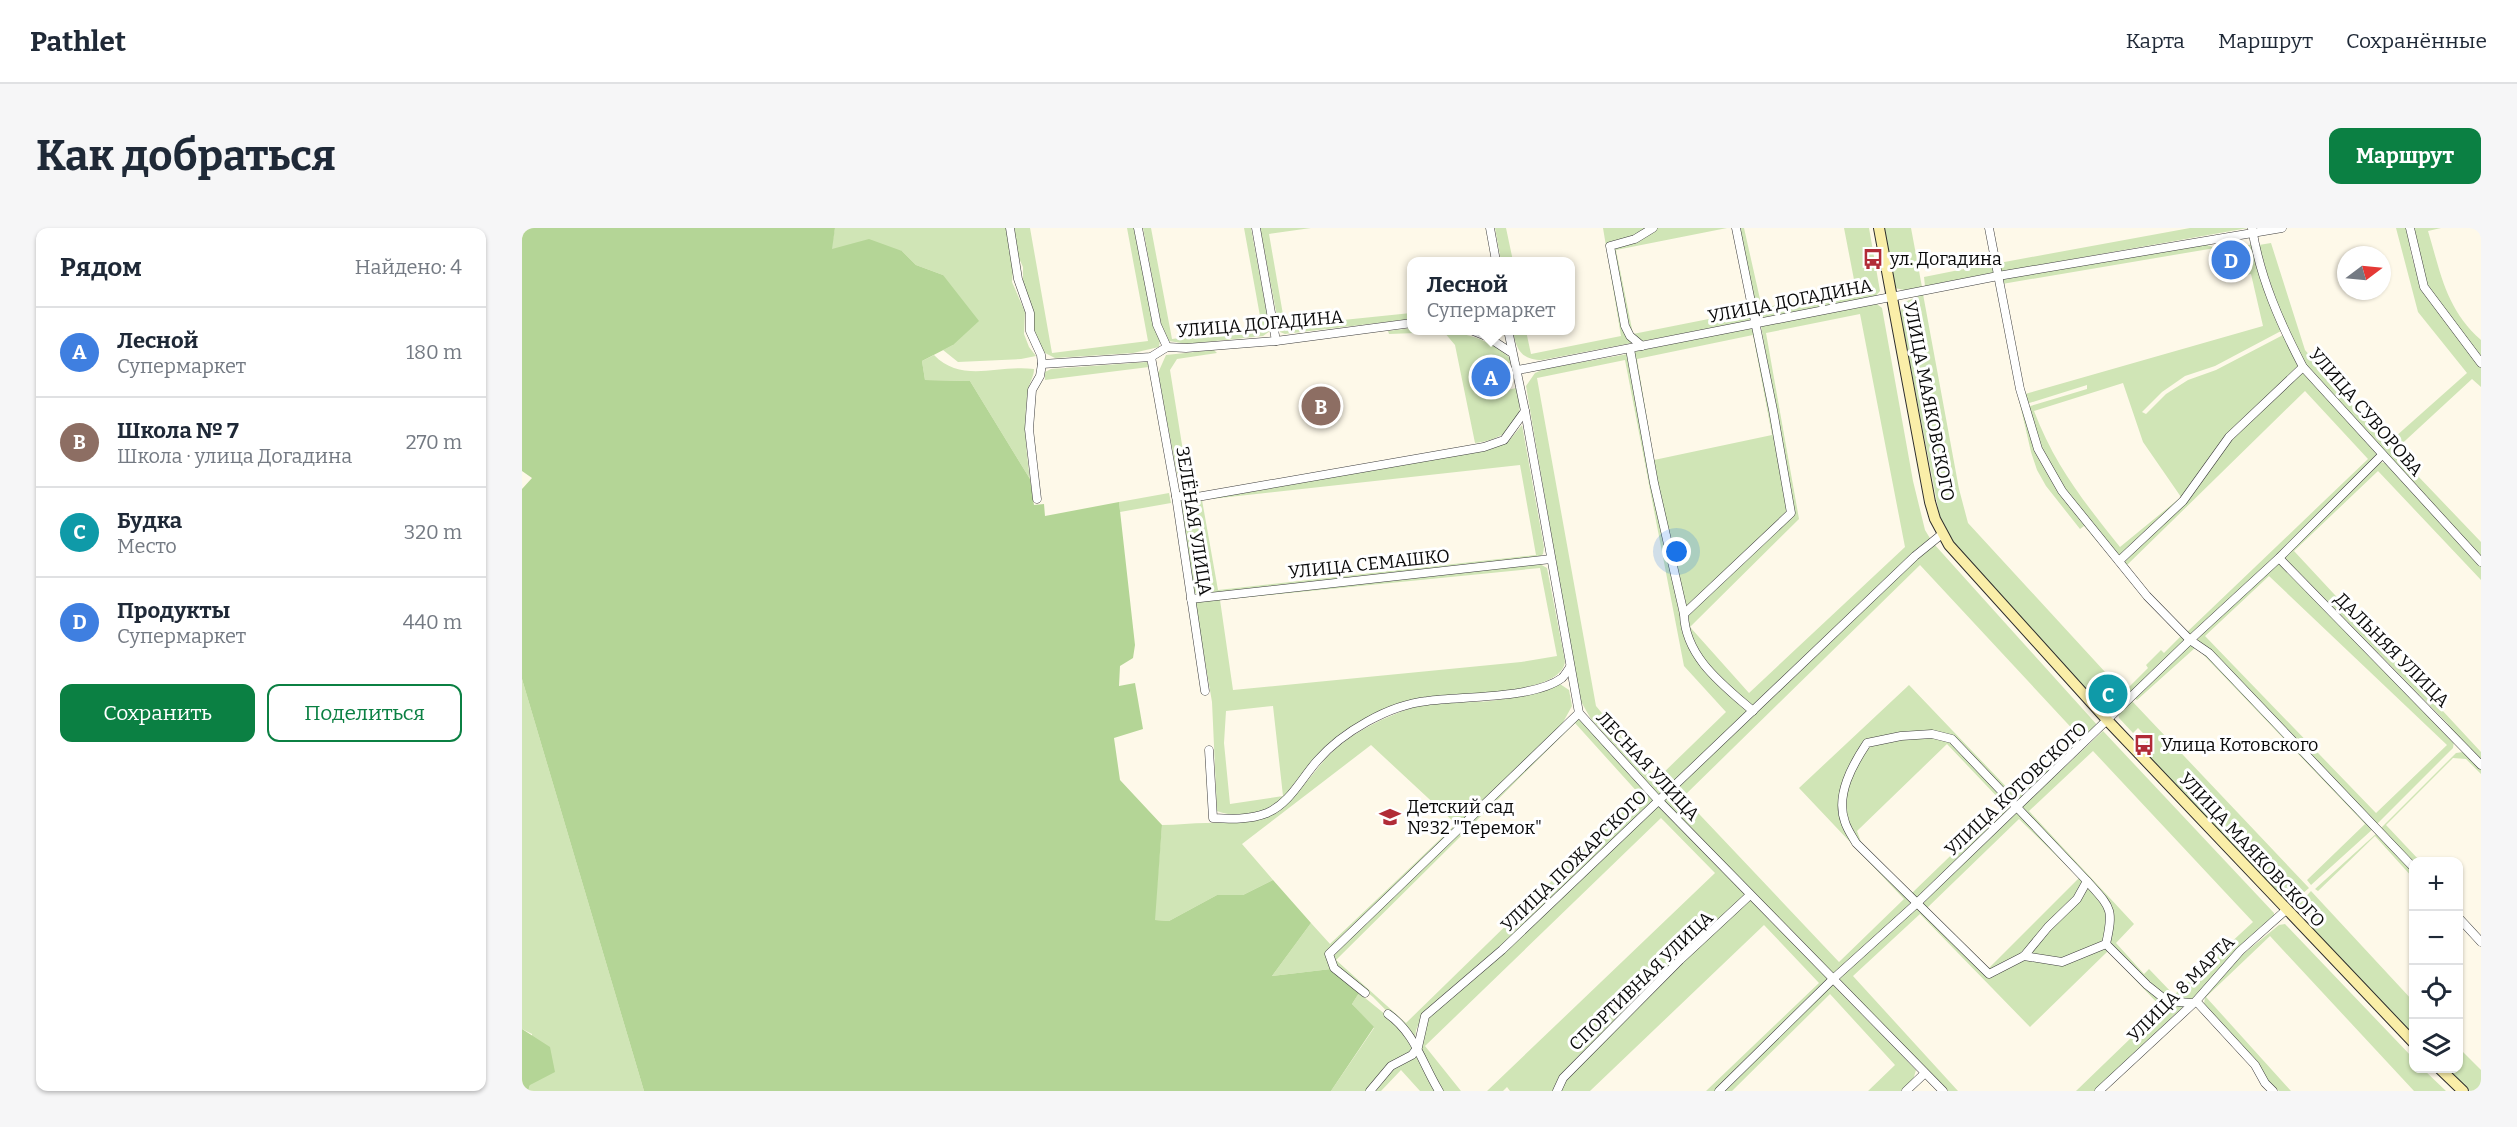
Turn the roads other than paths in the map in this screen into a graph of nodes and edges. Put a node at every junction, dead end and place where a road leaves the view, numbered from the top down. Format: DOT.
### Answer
graph roads {
  1 [pos="1010,228"];
  2 [pos="1138,228"];
  3 [pos="1256,228"];
  4 [pos="1490,228"];
  5 [pos="1653,228"];
  6 [pos="1737,228"];
  7 [pos="1879,228"];
  8 [pos="1989,228"];
  9 [pos="2282,228"];
  10 [pos="2410,228"];
  11 [pos="2252,231"];
  12 [pos="1495,257"];
  13 [pos="1998,276"];
  14 [pos="1892,297"];
  15 [pos="1757,322"];
  16 [pos="1407,324"];
  17 [pos="1484,335"];
  18 [pos="1509,335"];
  19 [pos="1276,341"];
  20 [pos="1642,346"];
  21 [pos="1167,347"];
  22 [pos="1630,348"];
  23 [pos="1512,353"];
  24 [pos="1151,357"];
  25 [pos="2481,363"];
  26 [pos="1041,364"];
  27 [pos="2303,367"];
  28 [pos="1518,370"];
  29 [pos="1525,411"];
  30 [pos="2382,456"];
  31 [pos="1176,496"];
  32 [pos="1037,499"];
  33 [pos="1942,534"];
  34 [pos="2280,558"];
  35 [pos="1551,559"];
  36 [pos="2120,561"];
  37 [pos="2481,562"];
  38 [pos="1191,599"];
  39 [pos="1684,614"];
  40 [pos="2190,640"];
  41 [pos="1570,667"];
  42 [pos="1562,678"];
  43 [pos="1573,687"];
  44 [pos="1205,691"];
  45 [pos="1753,711"];
  46 [pos="1579,713"];
  47 [pos="2108,721"];
  48 [pos="1209,750"];
  49 [pos="2481,765"];
  50 [pos="1659,801"];
  51 [pos="2016,808"];
  52 [pos="2409,863"];
  53 [pos="2087,881"];
  54 [pos="1750,895"];
  55 [pos="1916,904"];
  56 [pos="2286,910"];
  57 [pos="2463,922"];
  58 [pos="2481,942"];
  59 [pos="2106,944"];
  60 [pos="2025,956"];
  61 [pos="1833,979"];
  62 [pos="1365,993"];
  63 [pos="2193,1002"];
  64 [pos="1388,1014"];
  65 [pos="2409,1038"];
  66 [pos="1418,1047"];
  67 [pos="2444,1073"];
  68 [pos="1924,1074"];
  69 [pos="1370,1091"];
  70 [pos="1438,1091"];
  71 [pos="1557,1091"];
  72 [pos="1719,1091"];
  73 [pos="1906,1091"];
  74 [pos="1943,1091"];
  75 [pos="2099,1091"];
  76 [pos="2273,1091"];
  77 [pos="2463,1091"];
  1 -- 26 [label="street"];
  2 -- 21 [label="street"];
  3 -- 19 [label="street"];
  4 -- 12 [label="street"];
  5 -- 20 [label="street"];
  6 -- 15 [label="street"];
  7 -- 14 [label="main road, УЛИЦА МАЯКОВСКОГО"];
  8 -- 13 [label="street"];
  9 -- 11 [label="street, УЛИЦА ДОГАДИНА"];
  10 -- 25 [label="street"];
  11 -- 13 [label="street, УЛИЦА ДОГАДИНА"];
  11 -- 27 [label="street, УЛИЦА СУВОРОВА"];
  13 -- 14 [label="street, УЛИЦА ДОГАДИНА"];
  13 -- 36 [label="street"];
  14 -- 15 [label="street, УЛИЦА ДОГАДИНА"];
  14 -- 33 [label="main road, УЛИЦА МАЯКОВСКОГО"];
  15 -- 20 [label="street, УЛИЦА ДОГАДИНА"];
  15 -- 39 [label="street"];
  16 -- 19 [label="street, УЛИЦА ДОГАДИНА"];
  17 -- 23 [label="street"];
  18 -- 23 [label="street, ЛЕСНАЯ УЛИЦА"];
  19 -- 21 [label="street, УЛИЦА ДОГАДИНА"];
  20 -- 22 [label="street, УЛИЦА ДОГАДИНА"];
  21 -- 24 [label="street, УЛИЦА ДОГАДИНА"];
  22 -- 28 [label="street, УЛИЦА ДОГАДИНА"];
  22 -- 39 [label="street"];
  23 -- 28 [label="street, ЛЕСНАЯ УЛИЦА"];
  24 -- 26 [label="street, УЛИЦА ДОГАДИНА"];
  24 -- 31 [label="street, ЗЕЛЁНАЯ УЛИЦА"];
  26 -- 32 [label="street"];
  27 -- 30 [label="street, УЛИЦА СУВОРОВА"];
  27 -- 36 [label="street"];
  28 -- 29 [label="street, ЛЕСНАЯ УЛИЦА"];
  29 -- 31 [label="street"];
  29 -- 35 [label="street, ЛЕСНАЯ УЛИЦА"];
  30 -- 34 [label="street, УЛИЦА КОТОВСКОГО"];
  30 -- 37 [label="street, УЛИЦА СУВОРОВА"];
  31 -- 38 [label="street, ЗЕЛЁНАЯ УЛИЦА"];
  33 -- 45 [label="street, УЛИЦА ПОЖАРСКОГО"];
  33 -- 47 [label="main road, УЛИЦА МАЯКОВСКОГО"];
  34 -- 40 [label="street, УЛИЦА КОТОВСКОГО"];
  34 -- 49 [label="street, ДАЛЬНЯЯ УЛИЦА"];
  35 -- 38 [label="street, УЛИЦА СЕМАШКО"];
  35 -- 41 [label="street, ЛЕСНАЯ УЛИЦА"];
  36 -- 40 [label="street"];
  38 -- 44 [label="street, ЗЕЛЁНАЯ УЛИЦА"];
  39 -- 45 [label="street"];
  40 -- 47 [label="street, УЛИЦА КОТОВСКОГО"];
  40 -- 52 [label="street"];
  41 -- 42 [label="street"];
  41 -- 43 [label="street, ЛЕСНАЯ УЛИЦА"];
  42 -- 43 [label="street"];
  42 -- 48 [label="street"];
  43 -- 46 [label="street, ЛЕСНАЯ УЛИЦА"];
  45 -- 50 [label="street, УЛИЦА ПОЖАРСКОГО"];
  46 -- 50 [label="street, ЛЕСНАЯ УЛИЦА"];
  46 -- 62 [label="street"];
  47 -- 51 [label="street, УЛИЦА КОТОВСКОГО"];
  47 -- 56 [label="main road, УЛИЦА МАЯКОВСКОГО"];
  50 -- 54 [label="street, ЛЕСНАЯ УЛИЦА"];
  50 -- 66 [label="street, УЛИЦА ПОЖАРСКОГО"];
  51 -- 53 [label="street"];
  51 -- 55 [label="street, УЛИЦА КОТОВСКОГО"];
  51 -- 55 [label="street"];
  53 -- 59 [label="street"];
  53 -- 60 [label="street"];
  54 -- 61 [label="street, ЛЕСНАЯ УЛИЦА"];
  54 -- 71 [label="street, СПОРТИВНАЯ УЛИЦА"];
  55 -- 60 [label="street"];
  55 -- 61 [label="street, УЛИЦА КОТОВСКОГО"];
  56 -- 63 [label="street, УЛИЦА 8 МАРТА"];
  56 -- 65 [label="main road, УЛИЦА МАЯКОВСКОГО"];
  57 -- 58 [label="street"];
  59 -- 60 [label="street"];
  59 -- 63 [label="street"];
  61 -- 68 [label="street, ЛЕСНАЯ УЛИЦА"];
  61 -- 72 [label="street, УЛИЦА КОТОВСКОГО"];
  63 -- 75 [label="street, УЛИЦА 8 МАРТА"];
  63 -- 76 [label="street"];
  64 -- 66 [label="street"];
  66 -- 69 [label="street"];
  66 -- 70 [label="street"];
  67 -- 77 [label="main road"];
  68 -- 73 [label="street"];
  68 -- 74 [label="street, ЛЕСНАЯ УЛИЦА"];
}
